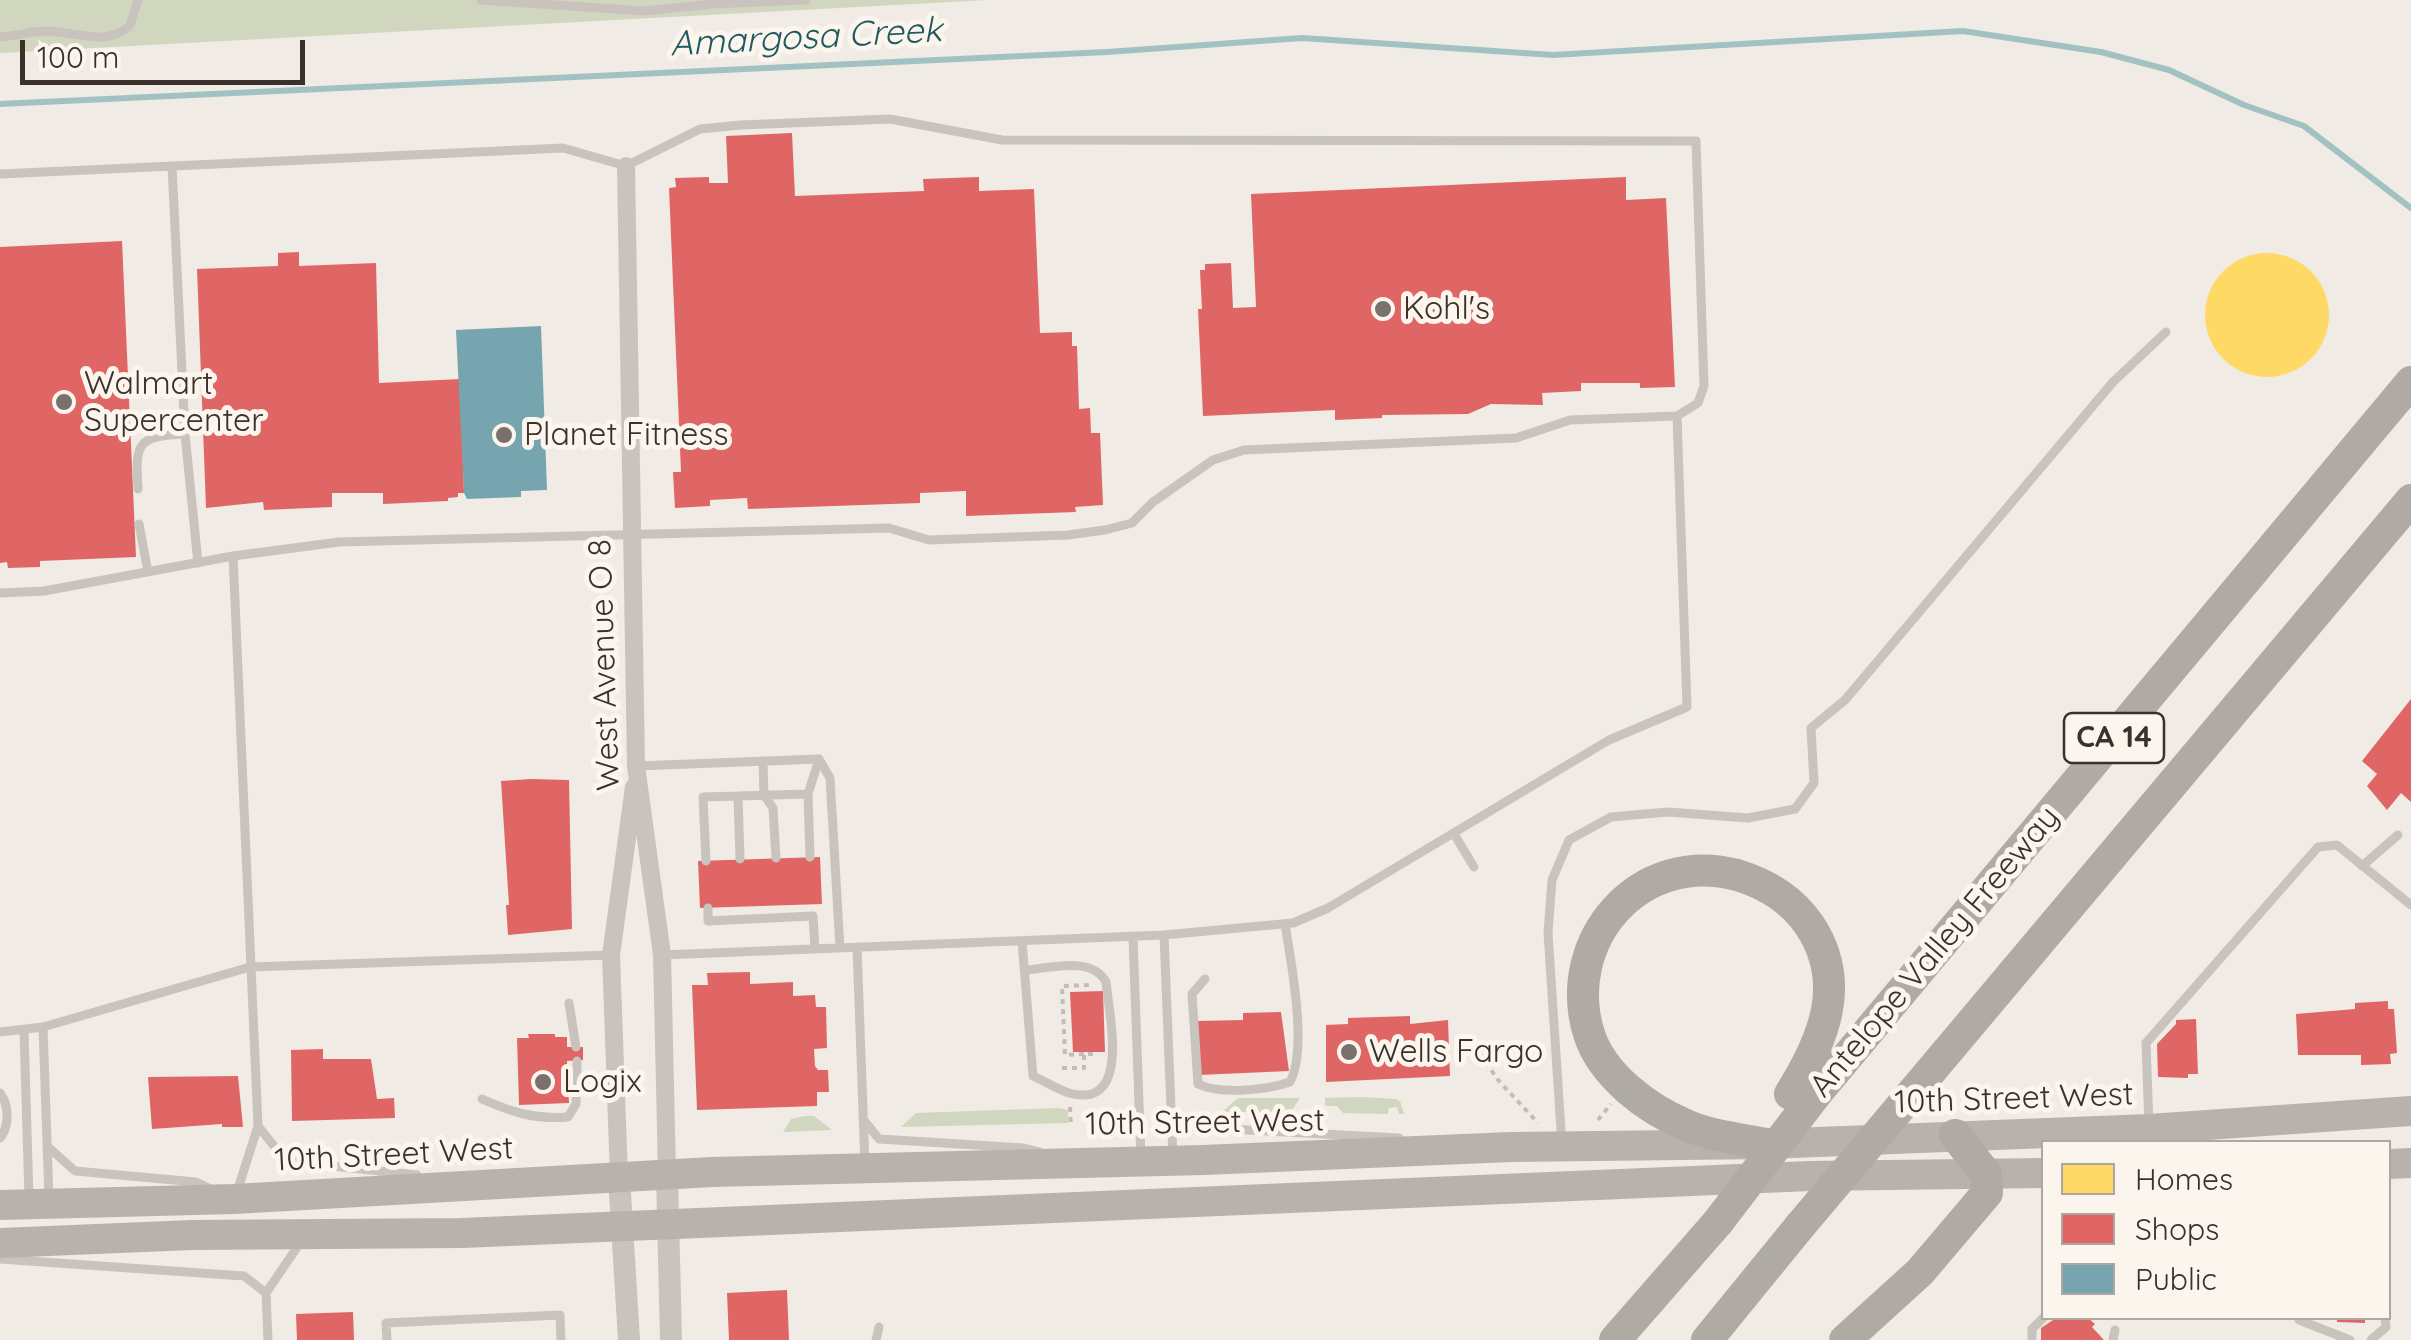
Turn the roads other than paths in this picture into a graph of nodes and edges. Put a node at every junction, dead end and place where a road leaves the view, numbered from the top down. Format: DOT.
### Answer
graph roads {
  1 [pos="138,0"];
  2 [pos="482,0"];
  3 [pos="806,0"];
  4 [pos="0,37"];
  5 [pos="172,166"];
  6 [pos="626,166"];
  7 [pos="0,174"];
  8 [pos="2166,332"];
  9 [pos="2411,382"];
  10 [pos="1677,416"];
  11 [pos="186,434"];
  12 [pos="138,489"];
  13 [pos="2411,500"];
  14 [pos="139,524"];
  15 [pos="634,534"];
  16 [pos="233,556"];
  17 [pos="198,563"];
  18 [pos="148,572"];
  19 [pos="0,593"];
  20 [pos="819,759"];
  21 [pos="763,761"];
  22 [pos="636,766"];
  23 [pos="764,794"];
  24 [pos="808,794"];
  25 [pos="738,796"];
  26 [pos="1454,834"];
  27 [pos="2398,835"];
  28 [pos="810,857"];
  29 [pos="776,858"];
  30 [pos="740,859"];
  31 [pos="706,861"];
  32 [pos="2362,866"];
  33 [pos="1474,867"];
  34 [pos="812,904"];
  35 [pos="2411,905"];
  36 [pos="778,906"];
  37 [pos="742,907"];
  38 [pos="708,908"];
  39 [pos="813,916"];
  40 [pos="778,918"];
  41 [pos="743,919"];
  42 [pos="1285,924"];
  43 [pos="1133,936"];
  44 [pos="1164,936"];
  45 [pos="1022,941"];
  46 [pos="856,947"];
  47 [pos="840,948"];
  48 [pos="815,949"];
  49 [pos="611,954"];
  50 [pos="662,955"];
  51 [pos="250,966"];
  52 [pos="1026,970"];
  53 [pos="1206,979"];
  54 [pos="569,1003"];
  55 [pos="42,1027"];
  56 [pos="24,1030"];
  57 [pos="0,1032"];
  58 [pos="576,1047"];
  59 [pos="577,1060"];
  60 [pos="0,1093"];
  61 [pos="1803,1094"];
  62 [pos="482,1099"];
  63 [pos="2411,1111"];
  64 [pos="863,1119"];
  65 [pos="258,1126"];
  66 [pos="1172,1126"];
  67 [pos="2149,1128"];
  68 [pos="1561,1130"];
  69 [pos="1955,1135"];
  70 [pos="0,1138"];
  71 [pos="1767,1144"];
  72 [pos="48,1146"];
  73 [pos="1511,1148"];
  74 [pos="1142,1160"];
  75 [pos="1173,1160"];
  76 [pos="1078,1161"];
  77 [pos="865,1168"];
  78 [pos="2041,1173"];
  79 [pos="668,1174"];
  80 [pos="1986,1174"];
  81 [pos="619,1177"];
  82 [pos="495,1184"];
  83 [pos="234,1199"];
  84 [pos="20,1203"];
  85 [pos="1156,1204"];
  86 [pos="671,1224"];
  87 [pos="0,1226"];
  88 [pos="621,1226"];
  89 [pos="307,1234"];
  90 [pos="0,1244"];
  91 [pos="0,1259"];
  92 [pos="266,1293"];
  93 [pos="2298,1320"];
  94 [pos="2386,1320"];
  95 [pos="880,1327"];
  96 [pos="268,1340"];
  97 [pos="387,1340"];
  98 [pos="561,1340"];
  99 [pos="630,1340"];
  100 [pos="671,1340"];
  101 [pos="876,1340"];
  102 [pos="1616,1340"];
  103 [pos="1707,1340"];
  104 [pos="1845,1340"];
  105 [pos="2350,1340"];
  106 [pos="2371,1340"];
  1 -- 4 [label="lane"];
  2 -- 3 [label="lane"];
  5 -- 6 [label="lane"];
  5 -- 7 [label="lane"];
  5 -- 11 [label="lane"];
  6 -- 10 [label="lane"];
  6 -- 15 [label="street, West Avenue O 8"];
  8 -- 68 [label="lane"];
  9 -- 61 [label="highway, Antelope Valley Freeway / CA 14"];
  10 -- 15 [label="lane"];
  10 -- 26 [label="lane"];
  11 -- 12 [label="lane"];
  11 -- 17 [label="lane"];
  13 -- 103 [label="highway, CA 14, bridge"];
  14 -- 18 [label="lane"];
  15 -- 16 [label="lane"];
  15 -- 22 [label="street, West Avenue O 8"];
  16 -- 17 [label="lane"];
  16 -- 51 [label="lane"];
  17 -- 18 [label="lane"];
  18 -- 19 [label="lane"];
  20 -- 21 [label="lane"];
  20 -- 24 [label="lane"];
  20 -- 47 [label="lane"];
  21 -- 22 [label="lane"];
  21 -- 23 [label="lane"];
  22 -- 49 [label="street"];
  22 -- 50 [label="street, West Avenue O 8"];
  23 -- 24 [label="lane"];
  23 -- 25 [label="lane"];
  23 -- 29 [label="lane"];
  24 -- 28 [label="lane"];
  25 -- 30 [label="lane"];
  25 -- 31 [label="lane"];
  26 -- 33 [label="lane"];
  26 -- 42 [label="lane"];
  27 -- 32 [label="lane"];
  32 -- 35 [label="lane"];
  32 -- 67 [label="lane"];
  34 -- 39 [label="lane"];
  36 -- 40 [label="lane"];
  37 -- 41 [label="lane"];
  38 -- 41 [label="lane"];
  39 -- 40 [label="lane"];
  39 -- 48 [label="lane"];
  40 -- 41 [label="lane"];
  42 -- 44 [label="lane"];
  42 -- 53 [label="lane"];
  43 -- 44 [label="lane"];
  43 -- 45 [label="lane"];
  43 -- 74 [label="lane"];
  44 -- 66 [label="lane"];
  45 -- 46 [label="lane"];
  45 -- 52 [label="lane"];
  46 -- 47 [label="lane"];
  46 -- 64 [label="lane"];
  47 -- 48 [label="lane"];
  48 -- 50 [label="lane"];
  49 -- 51 [label="lane"];
  49 -- 81 [label="street"];
  50 -- 79 [label="street, West Avenue O 8"];
  51 -- 55 [label="lane"];
  51 -- 65 [label="lane"];
  52 -- 52 [label="lane"];
  54 -- 58 [label="lane"];
  55 -- 56 [label="lane"];
  55 -- 72 [label="lane"];
  56 -- 57 [label="lane"];
  56 -- 84 [label="lane"];
  59 -- 62 [label="lane"];
  60 -- 70 [label="lane"];
  61 -- 71 [label="highway"];
  61 -- 102 [label="highway, Antelope Valley Freeway / CA 14, bridge"];
  63 -- 67 [label="main road, 10th Street West"];
  64 -- 76 [label="lane"];
  64 -- 77 [label="lane"];
  65 -- 82 [label="lane"];
  65 -- 83 [label="lane"];
  66 -- 73 [label="lane"];
  66 -- 75 [label="lane"];
  67 -- 69 [label="main road, 10th Street West"];
  69 -- 71 [label="main road, 10th Street West"];
  69 -- 80 [label="highway"];
  71 -- 73 [label="main road, 10th Street West"];
  72 -- 83 [label="lane"];
  72 -- 84 [label="lane"];
  73 -- 75 [label="main road, 10th Street West"];
  74 -- 75 [label="main road, 10th Street West"];
  74 -- 76 [label="main road, 10th Street West"];
  74 -- 85 [label="main road"];
  75 -- 85 [label="main road"];
  76 -- 77 [label="main road, 10th Street West"];
  77 -- 79 [label="main road, 10th Street West"];
  78 -- 80 [label="main road"];
  79 -- 81 [label="main road, 10th Street West"];
  79 -- 86 [label="street, West Avenue O 8"];
  80 -- 85 [label="main road"];
  80 -- 104 [label="highway"];
  81 -- 82 [label="main road, 10th Street West"];
  81 -- 88 [label="street"];
  82 -- 83 [label="main road, 10th Street West"];
  83 -- 84 [label="main road, 10th Street West"];
  84 -- 87 [label="main road"];
  85 -- 86 [label="main road"];
  86 -- 88 [label="main road"];
  86 -- 100 [label="street, West Avenue O 8"];
  88 -- 89 [label="main road"];
  88 -- 99 [label="street"];
  89 -- 90 [label="main road"];
  89 -- 92 [label="lane"];
  91 -- 92 [label="lane"];
  92 -- 96 [label="lane"];
  93 -- 105 [label="lane"];
  94 -- 106 [label="lane"];
  95 -- 101 [label="lane"];
  97 -- 98 [label="lane"];
}
